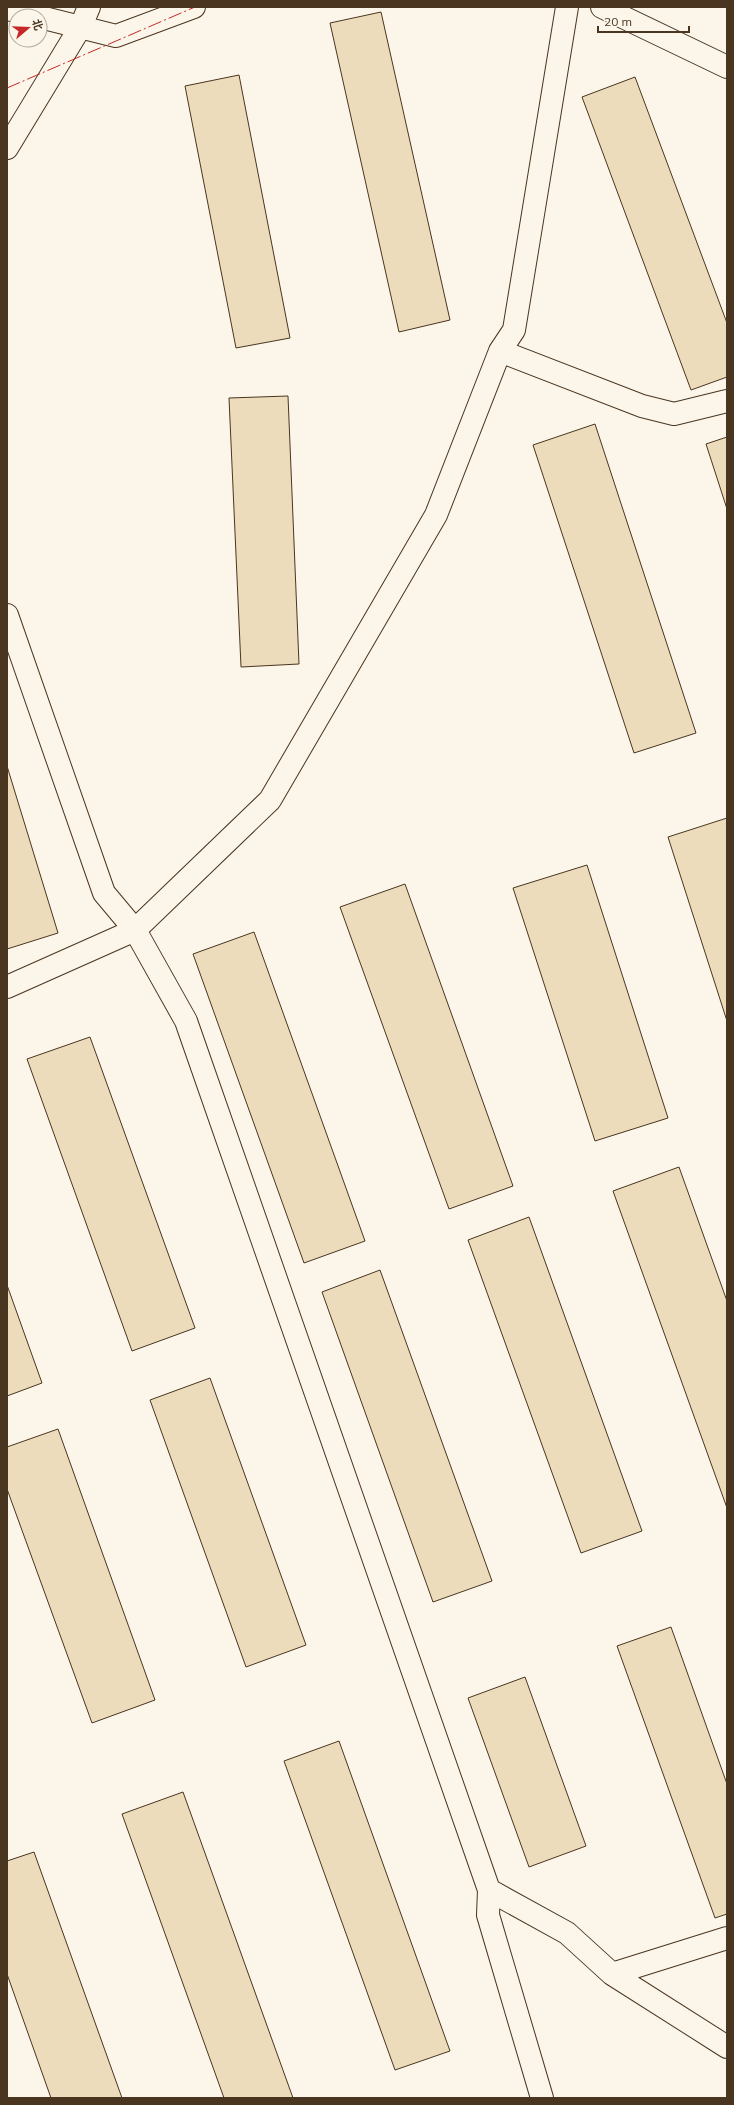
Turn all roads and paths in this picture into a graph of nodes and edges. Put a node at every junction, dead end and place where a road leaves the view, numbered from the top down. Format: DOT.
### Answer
graph roads {
  1 [pos="194,7"];
  2 [pos="567,7"];
  3 [pos="602,7"];
  4 [pos="48,16"];
  5 [pos="85,16"];
  6 [pos="727,67"];
  7 [pos="7,148"];
  8 [pos="500,351"];
  9 [pos="727,401"];
  10 [pos="7,615"];
  11 [pos="134,930"];
  12 [pos="7,987"];
  13 [pos="489,1890"];
  14 [pos="727,1938"];
  15 [pos="612,1974"];
  16 [pos="727,2047"];
  17 [pos="542,2098"];
  1 -- 5 [label="street"];
  2 -- 8 [label="street"];
  3 -- 6 [label="street"];
  4 -- 5 [label="street"];
  5 -- 7 [label="street"];
  8 -- 9 [label="street"];
  8 -- 11 [label="street"];
  10 -- 11 [label="street"];
  11 -- 12 [label="street"];
  11 -- 13 [label="street"];
  13 -- 15 [label="street"];
  13 -- 17 [label="street"];
  14 -- 15 [label="street"];
  15 -- 16 [label="street"];
}
